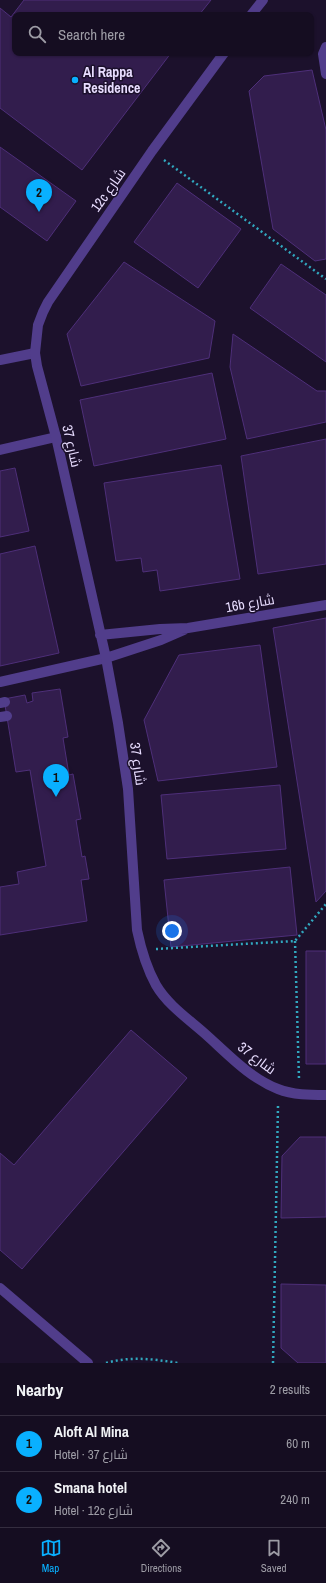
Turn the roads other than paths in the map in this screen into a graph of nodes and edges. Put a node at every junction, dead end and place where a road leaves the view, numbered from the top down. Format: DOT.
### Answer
graph roads {
  1 [pos="263,0"];
  2 [pos="253,12"];
  3 [pos="326,47"];
  4 [pos="222,56"];
  5 [pos="326,74"];
  6 [pos="35,352"];
  7 [pos="0,360"];
  8 [pos="56,437"];
  9 [pos="0,450"];
  10 [pos="323,604"];
  11 [pos="188,628"];
  12 [pos="100,635"];
  13 [pos="106,658"];
  14 [pos="0,682"];
  15 [pos="321,1095"];
  16 [pos="0,1288"];
  17 [pos="88,1363"];
  1 -- 2 [label="street"];
  3 -- 5 [label="street"];
  4 -- 6 [label="street, 12c شارع"];
  6 -- 7 [label="street"];
  6 -- 8 [label="street, شارع 37"];
  8 -- 9 [label="street"];
  8 -- 12 [label="street, شارع 37"];
  10 -- 11 [label="street, 16b شارع"];
  11 -- 12 [label="street, 16b شارع"];
  11 -- 13 [label="street, 16b شارع"];
  12 -- 13 [label="street, شارع 37"];
  13 -- 14 [label="street, 16b شارع"];
  13 -- 15 [label="street, شارع 37"];
  16 -- 17 [label="street"];
}
